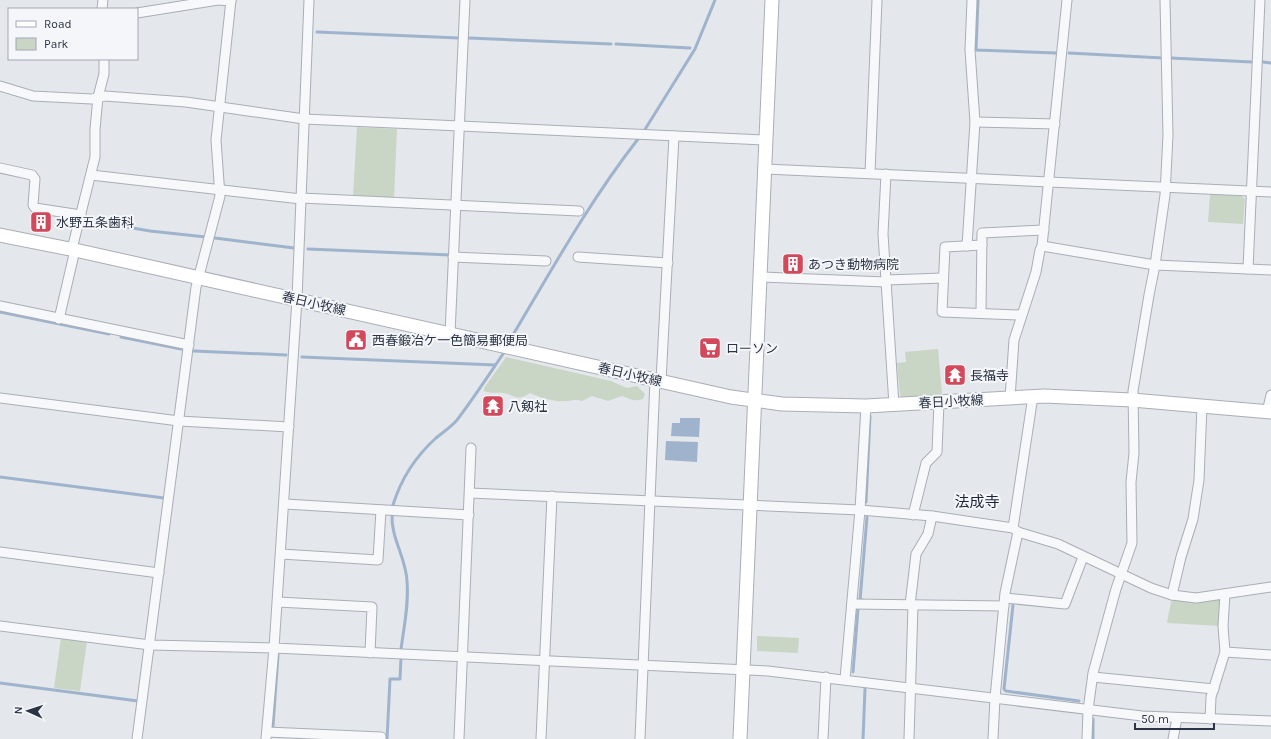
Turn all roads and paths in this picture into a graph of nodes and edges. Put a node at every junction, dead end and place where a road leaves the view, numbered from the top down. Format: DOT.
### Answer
graph roads {
  1 [pos="231,0"];
  2 [pos="309,0"];
  3 [pos="465,0"];
  4 [pos="772,0"];
  5 [pos="877,0"];
  6 [pos="972,0"];
  7 [pos="1067,0"];
  8 [pos="1165,0"];
  9 [pos="1260,0"];
  10 [pos="138,13"];
  11 [pos="104,60"];
  12 [pos="0,86"];
  13 [pos="98,97"];
  14 [pos="219,107"];
  15 [pos="304,120"];
  16 [pos="975,122"];
  17 [pos="1055,124"];
  18 [pos="459,127"];
  19 [pos="674,136"];
  20 [pos="766,140"];
  21 [pos="0,168"];
  22 [pos="765,169"];
  23 [pos="870,174"];
  24 [pos="886,174"];
  25 [pos="91,176"];
  26 [pos="971,178"];
  27 [pos="1049,181"];
  28 [pos="1166,187"];
  29 [pos="220,190"];
  30 [pos="1250,191"];
  31 [pos="1271,192"];
  32 [pos="301,199"];
  33 [pos="456,206"];
  34 [pos="578,211"];
  35 [pos="81,215"];
  36 [pos="1044,230"];
  37 [pos="0,235"];
  38 [pos="982,245"];
  39 [pos="967,246"];
  40 [pos="1042,246"];
  41 [pos="73,249"];
  42 [pos="453,257"];
  43 [pos="578,257"];
  44 [pos="546,261"];
  45 [pos="668,263"];
  46 [pos="1155,265"];
  47 [pos="1248,269"];
  48 [pos="1271,270"];
  49 [pos="199,277"];
  50 [pos="760,277"];
  51 [pos="944,278"];
  52 [pos="886,281"];
  53 [pos="297,299"];
  54 [pos="0,306"];
  55 [pos="981,312"];
  56 [pos="1021,315"];
  57 [pos="59,319"];
  58 [pos="450,334"];
  59 [pos="189,345"];
  60 [pos="658,380"];
  61 [pos="1271,395"];
  62 [pos="1033,396"];
  63 [pos="0,398"];
  64 [pos="1010,398"];
  65 [pos="755,400"];
  66 [pos="1132,400"];
  67 [pos="939,402"];
  68 [pos="894,405"];
  69 [pos="866,406"];
  70 [pos="1202,406"];
  71 [pos="1269,412"];
  72 [pos="179,421"];
  73 [pos="289,427"];
  74 [pos="471,448"];
  75 [pos="470,493"];
  76 [pos="552,496"];
  77 [pos="650,501"];
  78 [pos="284,504"];
  79 [pos="750,505"];
  80 [pos="381,510"];
  81 [pos="860,510"];
  82 [pos="469,515"];
  83 [pos="913,515"];
  84 [pos="932,516"];
  85 [pos="1015,530"];
  86 [pos="0,552"];
  87 [pos="281,554"];
  88 [pos="1083,557"];
  89 [pos="159,573"];
  90 [pos="1121,575"];
  91 [pos="1271,587"];
  92 [pos="1225,594"];
  93 [pos="1172,595"];
  94 [pos="278,602"];
  95 [pos="1004,602"];
  96 [pos="852,604"];
  97 [pos="911,605"];
  98 [pos="0,626"];
  99 [pos="150,645"];
  100 [pos="274,648"];
  101 [pos="1224,652"];
  102 [pos="370,653"];
  103 [pos="1271,655"];
  104 [pos="463,657"];
  105 [pos="544,661"];
  106 [pos="643,665"];
  107 [pos="743,670"];
  108 [pos="826,677"];
  109 [pos="1093,677"];
  110 [pos="846,680"];
  111 [pos="910,688"];
  112 [pos="1214,689"];
  113 [pos="995,698"];
  114 [pos="1088,710"];
  115 [pos="1177,718"];
  116 [pos="1210,719"];
  117 [pos="1271,721"];
  118 [pos="267,735"];
  119 [pos="307,736"];
  120 [pos="137,739"];
  121 [pos="381,739"];
  122 [pos="459,739"];
  123 [pos="541,739"];
  124 [pos="640,739"];
  125 [pos="740,739"];
  126 [pos="823,739"];
  127 [pos="909,739"];
  128 [pos="993,739"];
  129 [pos="1087,739"];
  130 [pos="1173,739"];
  1 -- 10 [label="street"];
  1 -- 14 [label="street"];
  2 -- 15 [label="street"];
  3 -- 18 [label="street"];
  4 -- 20 [label="main road"];
  5 -- 23 [label="street"];
  6 -- 16 [label="street"];
  7 -- 17 [label="street"];
  8 -- 28 [label="street"];
  9 -- 30 [label="street"];
  11 -- 13 [label="street"];
  12 -- 13 [label="street"];
  13 -- 14 [label="street"];
  13 -- 25 [label="street"];
  14 -- 15 [label="street"];
  14 -- 29 [label="street"];
  15 -- 18 [label="street"];
  15 -- 32 [label="street"];
  16 -- 17 [label="street"];
  16 -- 26 [label="street"];
  17 -- 27 [label="street"];
  18 -- 19 [label="street"];
  18 -- 33 [label="street"];
  19 -- 20 [label="street"];
  19 -- 45 [label="street"];
  20 -- 22 [label="main road"];
  21 -- 35 [label="street"];
  22 -- 23 [label="street"];
  22 -- 50 [label="main road"];
  23 -- 24 [label="street"];
  24 -- 26 [label="street"];
  24 -- 52 [label="street"];
  25 -- 29 [label="street"];
  25 -- 35 [label="street"];
  26 -- 27 [label="street"];
  26 -- 39 [label="street"];
  27 -- 28 [label="street"];
  27 -- 36 [label="street"];
  28 -- 30 [label="street"];
  28 -- 46 [label="street"];
  29 -- 32 [label="street"];
  29 -- 49 [label="street"];
  30 -- 31 [label="street"];
  30 -- 47 [label="street"];
  32 -- 33 [label="street"];
  32 -- 53 [label="street"];
  33 -- 34 [label="street"];
  33 -- 42 [label="street"];
  35 -- 41 [label="street"];
  36 -- 38 [label="street"];
  36 -- 40 [label="street"];
  37 -- 41 [label="main road, 春日小牧線"];
  38 -- 39 [label="street"];
  38 -- 55 [label="street"];
  39 -- 51 [label="street"];
  40 -- 46 [label="street"];
  40 -- 56 [label="street"];
  41 -- 49 [label="main road, 春日小牧線"];
  41 -- 57 [label="street"];
  42 -- 44 [label="street"];
  42 -- 58 [label="street"];
  43 -- 45 [label="street"];
  45 -- 60 [label="street"];
  46 -- 47 [label="street"];
  46 -- 66 [label="street"];
  47 -- 48 [label="street"];
  49 -- 53 [label="main road, 春日小牧線"];
  49 -- 59 [label="street"];
  50 -- 52 [label="street"];
  50 -- 65 [label="main road"];
  51 -- 52 [label="street"];
  51 -- 55 [label="street"];
  52 -- 68 [label="street"];
  53 -- 58 [label="main road, 春日小牧線"];
  53 -- 73 [label="street"];
  54 -- 57 [label="street"];
  55 -- 56 [label="street"];
  56 -- 64 [label="street"];
  57 -- 59 [label="street"];
  58 -- 60 [label="main road, 春日小牧線"];
  59 -- 72 [label="street"];
  60 -- 65 [label="main road, 春日小牧線"];
  60 -- 77 [label="street"];
  61 -- 71 [label="street"];
  62 -- 64 [label="main road, 春日小牧線"];
  62 -- 66 [label="main road, 春日小牧線"];
  62 -- 85 [label="street"];
  63 -- 72 [label="street"];
  64 -- 67 [label="main road, 春日小牧線"];
  65 -- 69 [label="main road, 春日小牧線"];
  65 -- 79 [label="main road"];
  66 -- 70 [label="main road, 春日小牧線"];
  66 -- 90 [label="street"];
  67 -- 68 [label="main road, 春日小牧線"];
  67 -- 83 [label="street"];
  68 -- 69 [label="main road, 春日小牧線"];
  69 -- 81 [label="street"];
  70 -- 71 [label="main road, 春日小牧線"];
  70 -- 93 [label="street"];
  72 -- 73 [label="street"];
  72 -- 89 [label="street"];
  73 -- 78 [label="street"];
  74 -- 75 [label="street"];
  75 -- 76 [label="street"];
  75 -- 82 [label="street"];
  76 -- 77 [label="street"];
  76 -- 105 [label="street"];
  77 -- 79 [label="street"];
  77 -- 106 [label="street"];
  78 -- 80 [label="street"];
  78 -- 87 [label="street"];
  79 -- 81 [label="street"];
  79 -- 107 [label="main road"];
  80 -- 82 [label="street"];
  80 -- 87 [label="street"];
  81 -- 83 [label="street"];
  81 -- 96 [label="street"];
  82 -- 104 [label="street"];
  83 -- 84 [label="street"];
  84 -- 85 [label="street"];
  84 -- 97 [label="street"];
  85 -- 88 [label="street"];
  85 -- 95 [label="street"];
  86 -- 89 [label="street"];
  87 -- 94 [label="street"];
  88 -- 90 [label="street"];
  88 -- 95 [label="street"];
  89 -- 99 [label="street"];
  90 -- 93 [label="street"];
  90 -- 109 [label="street"];
  91 -- 92 [label="street"];
  92 -- 93 [label="street"];
  92 -- 101 [label="street"];
  94 -- 100 [label="street"];
  94 -- 102 [label="street"];
  95 -- 97 [label="street"];
  95 -- 113 [label="street"];
  96 -- 97 [label="street"];
  96 -- 110 [label="street"];
  97 -- 111 [label="street"];
  98 -- 99 [label="street"];
  99 -- 100 [label="street"];
  99 -- 120 [label="street"];
  100 -- 102 [label="street"];
  100 -- 118 [label="street"];
  101 -- 103 [label="street"];
  101 -- 112 [label="street"];
  102 -- 104 [label="street"];
  104 -- 105 [label="street"];
  104 -- 122 [label="street"];
  105 -- 106 [label="street"];
  105 -- 123 [label="street"];
  106 -- 107 [label="street"];
  106 -- 124 [label="street"];
  107 -- 108 [label="street"];
  107 -- 125 [label="main road"];
  108 -- 110 [label="street"];
  108 -- 126 [label="street"];
  109 -- 112 [label="street"];
  109 -- 114 [label="street"];
  110 -- 111 [label="street"];
  111 -- 113 [label="street"];
  111 -- 127 [label="street"];
  112 -- 116 [label="street"];
  113 -- 114 [label="street"];
  113 -- 128 [label="street"];
  114 -- 115 [label="street"];
  114 -- 129 [label="street"];
  115 -- 116 [label="street"];
  115 -- 130 [label="street"];
  116 -- 117 [label="street"];
  118 -- 119 [label="street"];
  119 -- 121 [label="street"];
}
